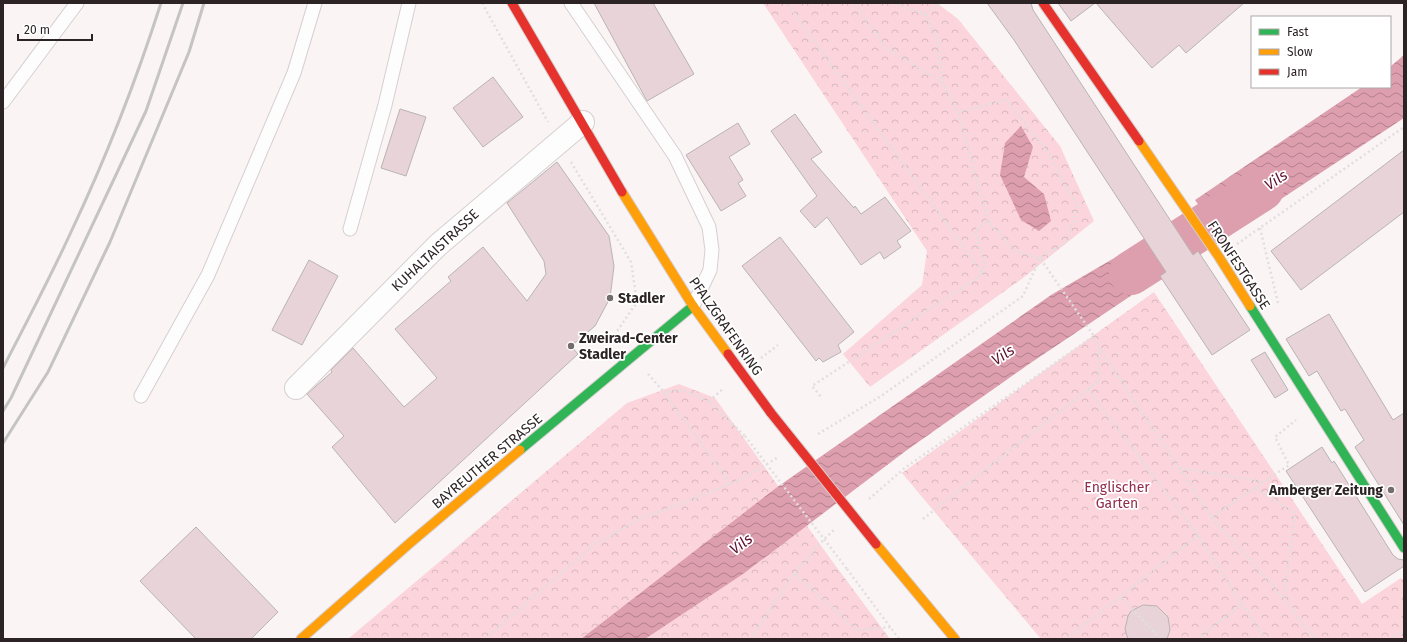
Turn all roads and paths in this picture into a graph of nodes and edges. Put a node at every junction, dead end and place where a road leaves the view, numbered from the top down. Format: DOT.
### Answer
graph roads {
  1 [pos="77,3"];
  2 [pos="315,3"];
  3 [pos="409,3"];
  4 [pos="482,3"];
  5 [pos="512,3"];
  6 [pos="571,3"];
  7 [pos="786,3"];
  8 [pos="892,3"];
  9 [pos="941,3"];
  10 [pos="1043,3"];
  11 [pos="856,4"];
  12 [pos="925,14"];
  13 [pos="942,82"];
  14 [pos="3,102"];
  15 [pos="958,112"];
  16 [pos="583,122"];
  17 [pos="1404,127"];
  18 [pos="559,141"];
  19 [pos="988,221"];
  20 [pos="350,229"];
  21 [pos="1240,242"];
  22 [pos="1040,258"];
  23 [pos="983,274"];
  24 [pos="693,306"];
  25 [pos="1094,336"];
  26 [pos="613,337"];
  27 [pos="1099,347"];
  28 [pos="296,388"];
  29 [pos="1088,389"];
  30 [pos="140,396"];
  31 [pos="821,397"];
  32 [pos="1314,407"];
  33 [pos="813,436"];
  34 [pos="779,457"];
  35 [pos="1180,468"];
  36 [pos="1264,482"];
  37 [pos="730,484"];
  38 [pos="1255,488"];
  39 [pos="866,502"];
  40 [pos="1212,517"];
  41 [pos="923,519"];
  42 [pos="838,527"];
  43 [pos="1198,535"];
  44 [pos="1404,548"];
  45 [pos="795,574"];
  46 [pos="1121,598"];
  47 [pos="1284,598"];
  48 [pos="1243,603"];
  49 [pos="892,627"];
  50 [pos="1402,632"];
  51 [pos="301,639"];
  52 [pos="485,639"];
  53 [pos="751,639"];
  54 [pos="899,639"];
  55 [pos="955,639"];
  56 [pos="1067,639"];
  57 [pos="1161,639"];
  58 [pos="1197,639"];
  59 [pos="1265,639"];
  60 [pos="1314,639"];
  61 [pos="1392,639"];
  1 -- 14 [label="lane"];
  2 -- 30 [label="lane"];
  3 -- 20 [label="lane"];
  4 -- 18 [label="path"];
  5 -- 16 [label="street, PFALZGRAFENRING"];
  6 -- 24 [label="lane"];
  7 -- 23 [label="path"];
  8 -- 12 [label="path"];
  9 -- 12 [label="path"];
  10 -- 32 [label="street, FRONFESTGASSE"];
  11 -- 13 [label="path"];
  12 -- 13 [label="path"];
  13 -- 15 [label="path"];
  15 -- 19 [label="path"];
  15 -- 22 [label="path"];
  16 -- 18 [label="street, KUHALTAISTRASSE"];
  16 -- 24 [label="street, PFALZGRAFENRING"];
  17 -- 21 [label="path"];
  18 -- 26 [label="path"];
  18 -- 28 [label="street, KUHALTAISTRASSE"];
  19 -- 22 [label="path"];
  19 -- 23 [label="path"];
  22 -- 25 [label="path"];
  22 -- 33 [label="path"];
  23 -- 31 [label="path"];
  24 -- 51 [label="street, BAYREUTHER STRASSE"];
  24 -- 55 [label="street, PFALZGRAFENRING, bridge"];
  25 -- 27 [label="path"];
  25 -- 39 [label="path"];
  27 -- 29 [label="path"];
  27 -- 35 [label="path"];
  29 -- 41 [label="path"];
  29 -- 43 [label="path"];
  32 -- 36 [label="path"];
  32 -- 44 [label="street, FRONFESTGASSE"];
  34 -- 37 [label="path"];
  35 -- 36 [label="path"];
  35 -- 40 [label="path"];
  36 -- 38 [label="path"];
  37 -- 49 [label="path, bridge"];
  37 -- 52 [label="path"];
  38 -- 40 [label="path"];
  38 -- 47 [label="path"];
  40 -- 47 [label="path"];
  42 -- 45 [label="path"];
  43 -- 46 [label="path"];
  43 -- 48 [label="path"];
  45 -- 49 [label="path"];
  45 -- 53 [label="path"];
  46 -- 56 [label="path"];
  46 -- 57 [label="path"];
  47 -- 60 [label="path"];
  48 -- 58 [label="path"];
  48 -- 59 [label="path"];
  49 -- 54 [label="path"];
  50 -- 61 [label="path"];
}
